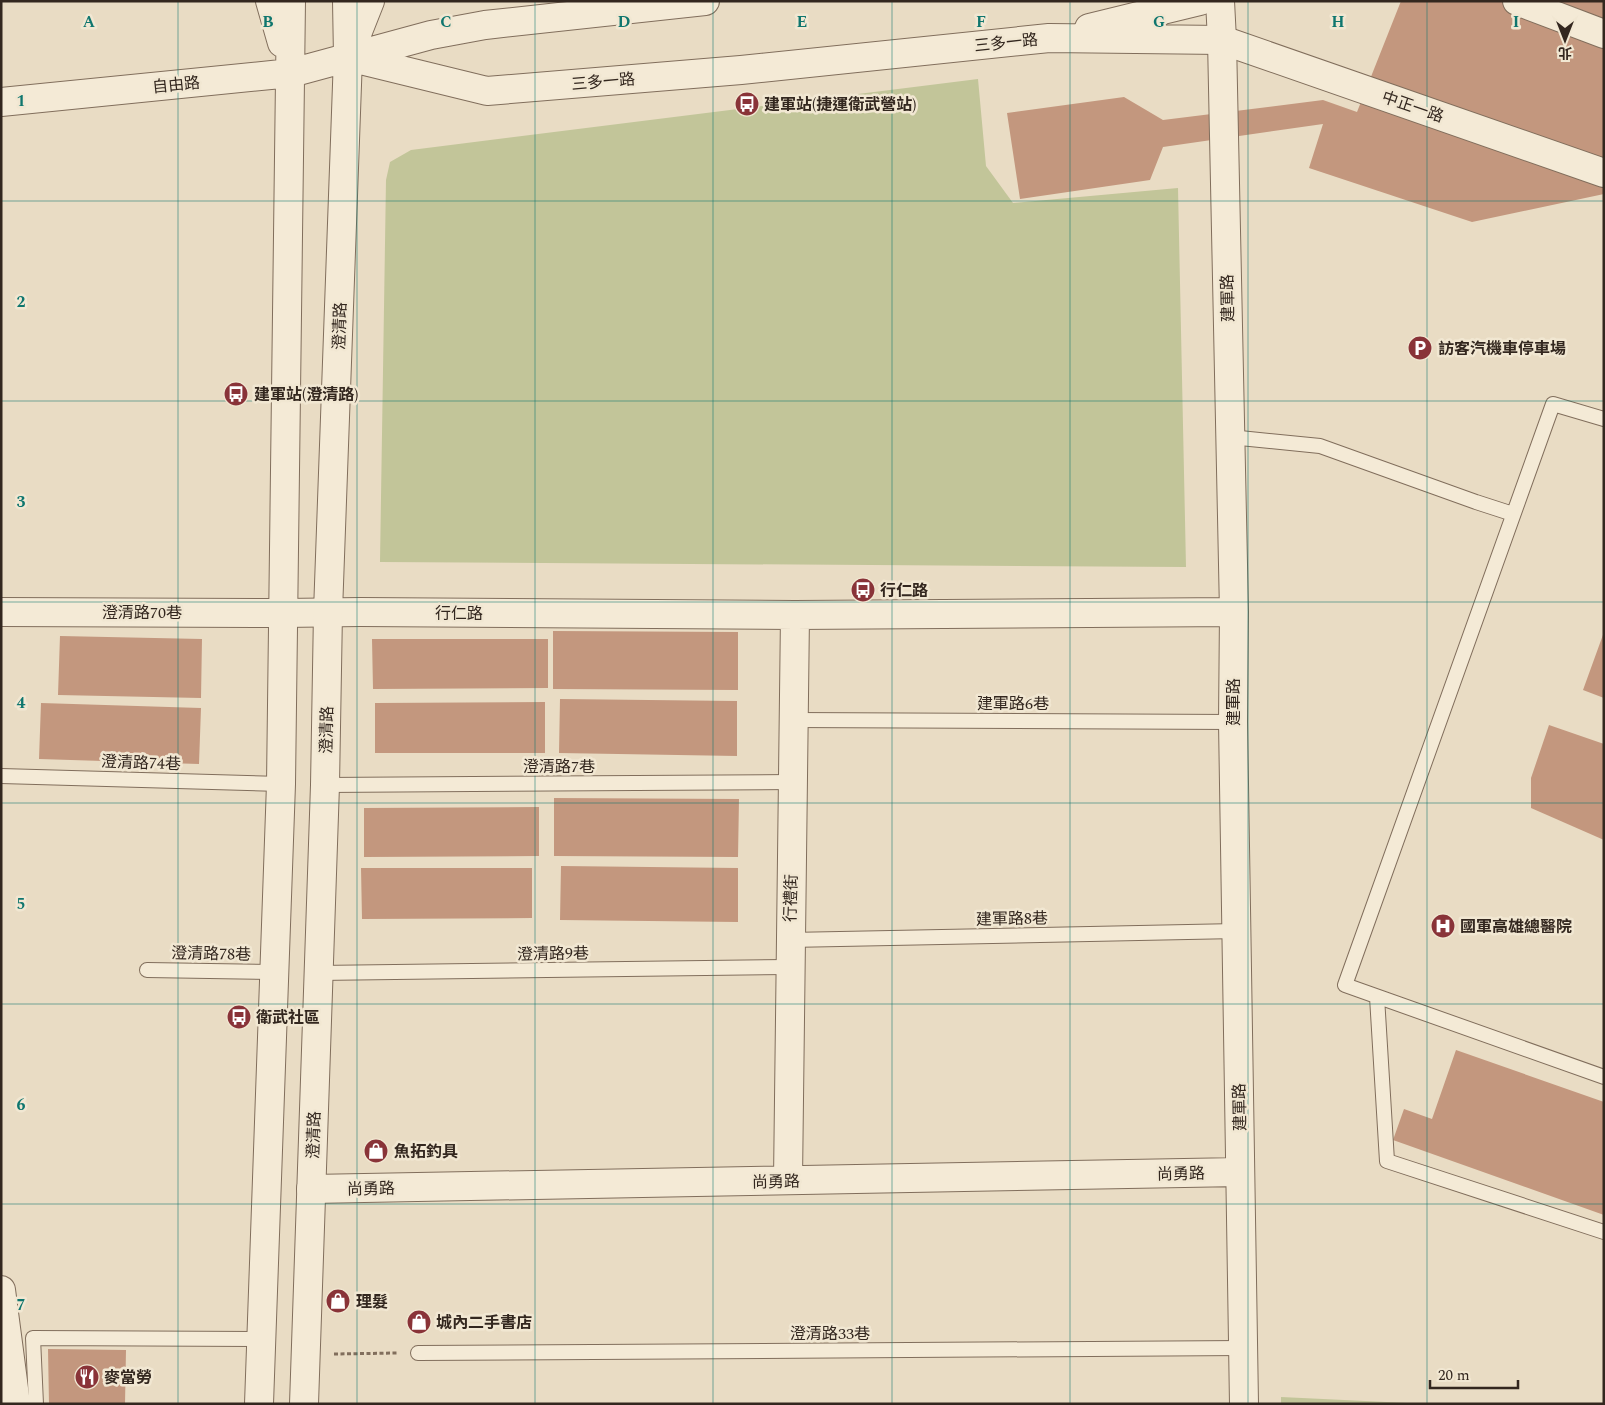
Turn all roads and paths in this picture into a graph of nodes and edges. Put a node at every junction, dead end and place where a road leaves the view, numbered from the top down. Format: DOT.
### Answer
graph roads {
  1 [pos="270,1"];
  2 [pos="291,1"];
  3 [pos="347,1"];
  4 [pos="370,1"];
  5 [pos="705,1"];
  6 [pos="1200,1"];
  7 [pos="1220,1"];
  8 [pos="1516,1"];
  9 [pos="1604,34"];
  10 [pos="1049,38"];
  11 [pos="1222,40"];
  12 [pos="348,57"];
  13 [pos="291,73"];
  14 [pos="1,102"];
  15 [pos="1604,173"];
  16 [pos="1604,419"];
  17 [pos="1230,437"];
  18 [pos="1513,514"];
  19 [pos="1,612"];
  20 [pos="328,612"];
  21 [pos="1234,612"];
  22 [pos="283,613"];
  23 [pos="795,615"];
  24 [pos="793,720"];
  25 [pos="1233,722"];
  26 [pos="1,776"];
  27 [pos="793,782"];
  28 [pos="281,784"];
  29 [pos="325,785"];
  30 [pos="1237,931"];
  31 [pos="789,940"];
  32 [pos="789,967"];
  33 [pos="147,970"];
  34 [pos="275,972"];
  35 [pos="318,973"];
  36 [pos="1377,997"];
  37 [pos="1604,1078"];
  38 [pos="1240,1172"];
  39 [pos="788,1180"];
  40 [pos="311,1189"];
  41 [pos="1604,1232"];
  42 [pos="1,1290"];
  43 [pos="262,1339"];
  44 [pos="1243,1348"];
  45 [pos="418,1353"];
  46 [pos="306,1354"];
  47 [pos="16,1404"];
  48 [pos="36,1404"];
  49 [pos="259,1404"];
  50 [pos="304,1404"];
  51 [pos="1244,1404"];
  1 -- 13 [label="street"];
  2 -- 13 [label="street"];
  3 -- 12 [label="street, 澄清路"];
  4 -- 12 [label="street"];
  5 -- 12 [label="street"];
  6 -- 10 [label="street"];
  7 -- 11 [label="street, 建軍路"];
  8 -- 9 [label="street"];
  10 -- 11 [label="street, 三多一路"];
  10 -- 12 [label="street, 三多一路"];
  11 -- 15 [label="street, 中正一路"];
  11 -- 17 [label="street, 建軍路"];
  12 -- 13 [label="street, 自由路"];
  12 -- 20 [label="street, 澄清路"];
  13 -- 14 [label="street, 自由路"];
  13 -- 22 [label="street"];
  16 -- 18 [label="lane"];
  17 -- 18 [label="lane"];
  17 -- 21 [label="street, 建軍路"];
  18 -- 36 [label="lane"];
  19 -- 22 [label="street, 澄清路70巷"];
  20 -- 22 [label="street, 行仁路"];
  20 -- 23 [label="street, 行仁路"];
  20 -- 29 [label="street, 澄清路"];
  21 -- 23 [label="street, 行仁路"];
  21 -- 25 [label="street, 建軍路"];
  22 -- 28 [label="street"];
  23 -- 24 [label="street, 行禮街"];
  24 -- 25 [label="lane, 建軍路6巷"];
  24 -- 27 [label="street, 行禮街"];
  25 -- 30 [label="street, 建軍路"];
  26 -- 28 [label="lane, 澄清路74巷"];
  27 -- 29 [label="lane, 澄清路7巷"];
  27 -- 31 [label="street, 行禮街"];
  28 -- 34 [label="street"];
  29 -- 35 [label="street, 澄清路"];
  30 -- 31 [label="lane, 建軍路8巷"];
  30 -- 38 [label="street, 建軍路"];
  31 -- 32 [label="street, 行禮街"];
  32 -- 35 [label="lane, 澄清路9巷"];
  32 -- 39 [label="street, 行禮街"];
  33 -- 34 [label="lane, 澄清路78巷"];
  34 -- 43 [label="street"];
  35 -- 40 [label="street, 澄清路"];
  36 -- 37 [label="lane"];
  36 -- 41 [label="lane"];
  38 -- 39 [label="street, 尚勇路"];
  38 -- 44 [label="street, 建軍路"];
  39 -- 40 [label="street, 尚勇路"];
  40 -- 46 [label="street, 澄清路"];
  42 -- 47 [label="street"];
  43 -- 48 [label="lane"];
  43 -- 49 [label="street"];
  44 -- 45 [label="lane, 澄清路33巷"];
  44 -- 51 [label="street, 建軍路"];
  45 -- 46 [label="path"];
  46 -- 50 [label="street, 澄清路"];
}
